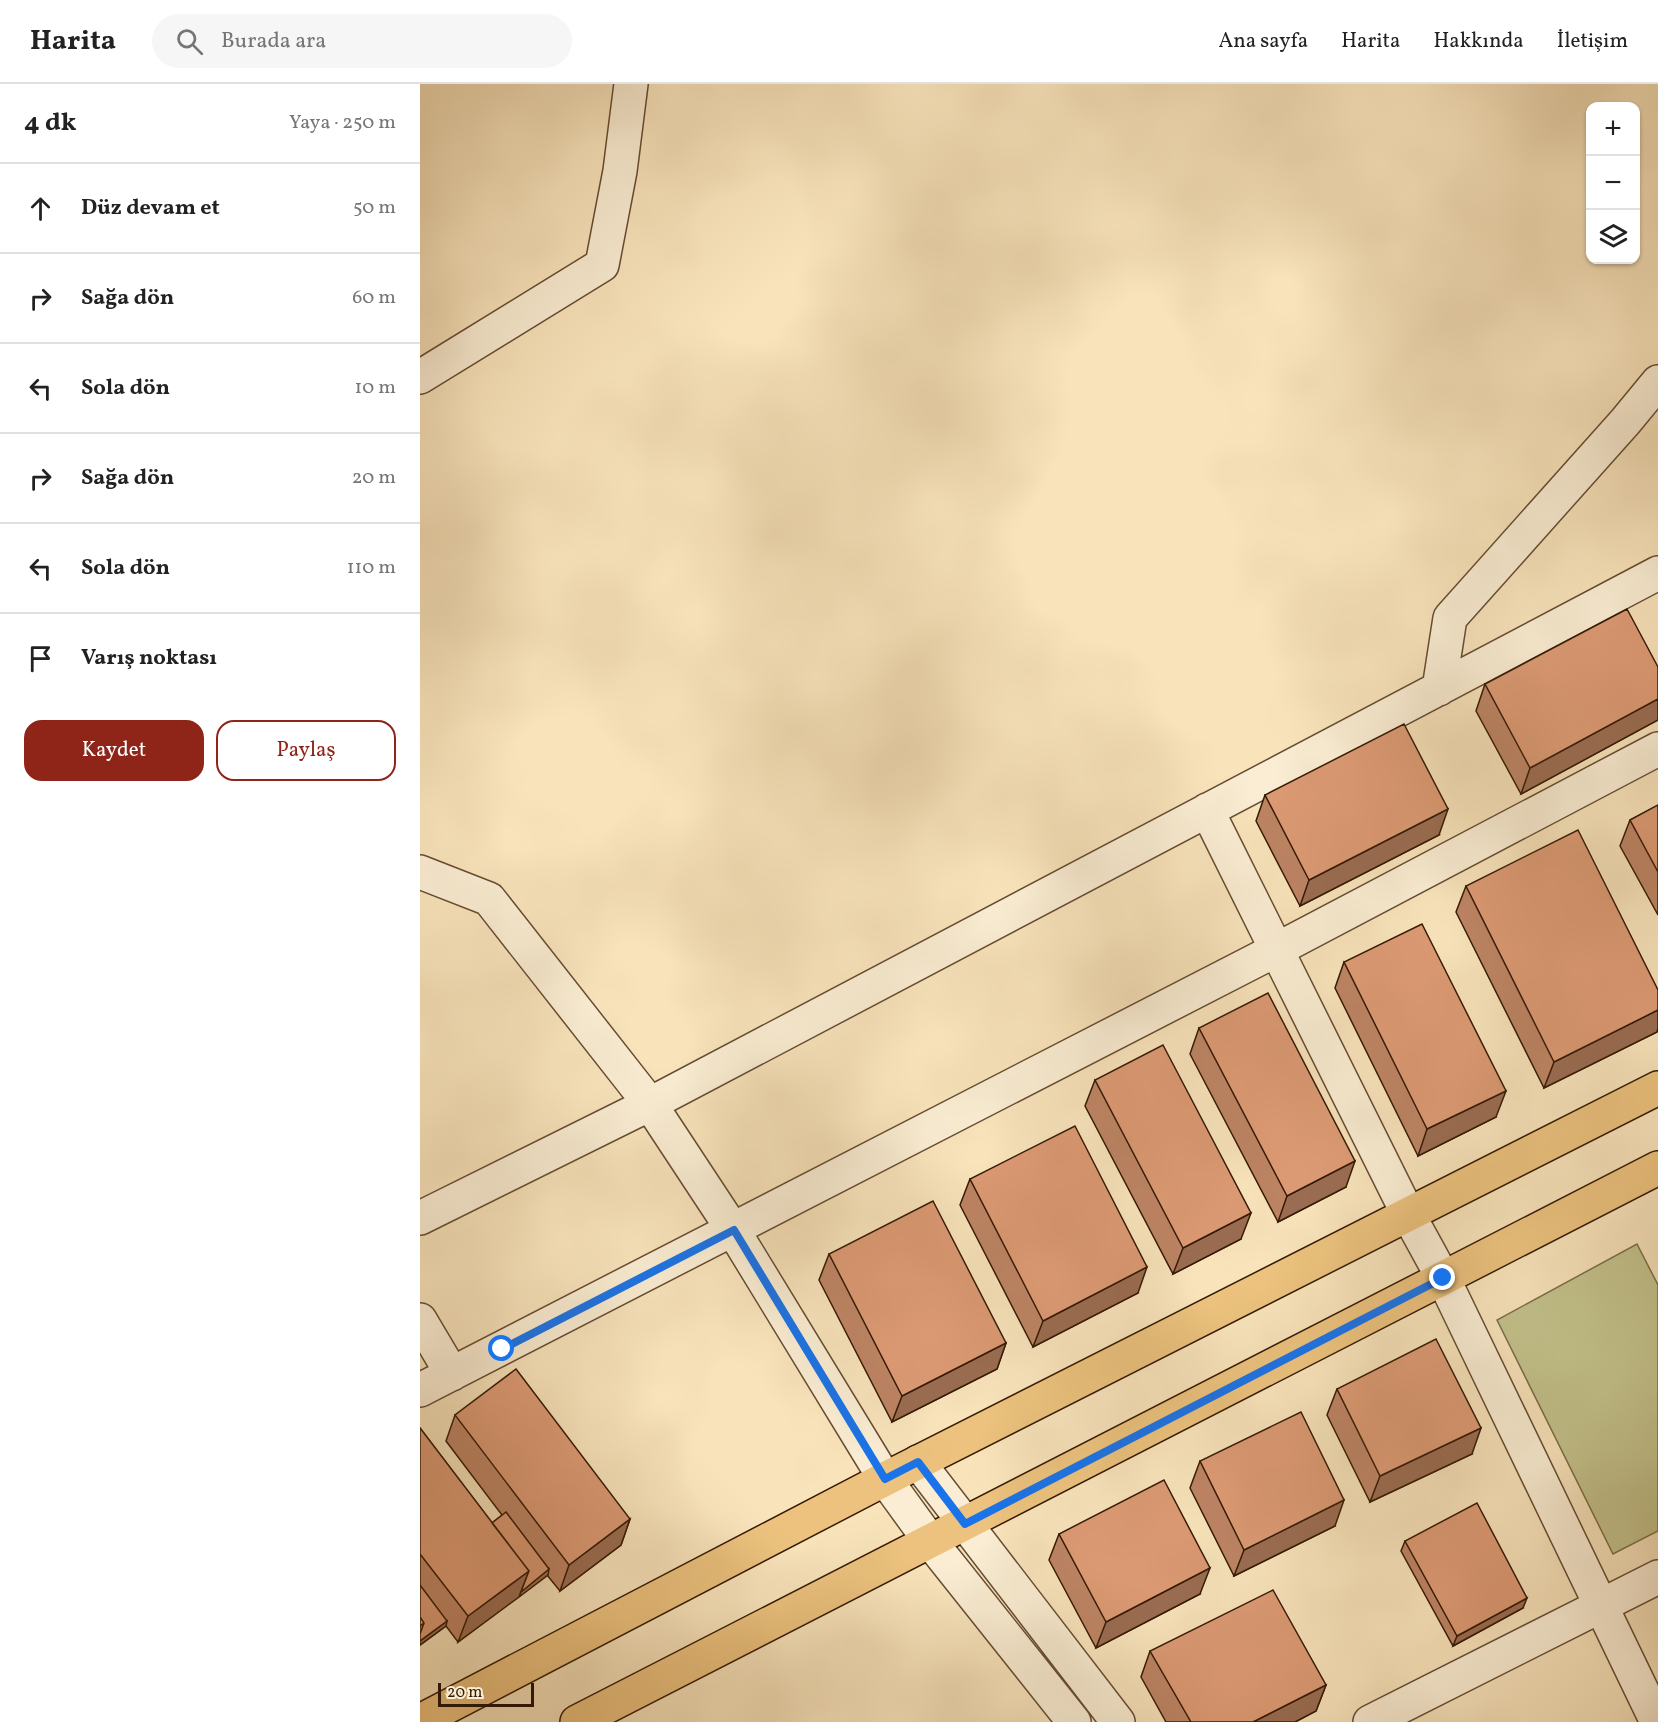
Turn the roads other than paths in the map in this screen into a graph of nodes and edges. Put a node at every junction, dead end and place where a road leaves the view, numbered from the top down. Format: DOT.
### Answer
graph roads {
  1 [pos="631,84"];
  2 [pos="420,377"];
  3 [pos="1658,382"];
  4 [pos="1658,573"];
  5 [pos="1439,689"];
  6 [pos="1658,749"];
  7 [pos="1207,810"];
  8 [pos="420,872"];
  9 [pos="1278,949"];
  10 [pos="1658,1088"];
  11 [pos="650,1104"];
  12 [pos="1658,1168"];
  13 [pos="1408,1214"];
  14 [pos="420,1218"];
  15 [pos="734,1230"];
  16 [pos="1443,1278"];
  17 [pos="420,1320"];
  18 [pos="452,1374"];
  19 [pos="420,1390"];
  20 [pos="918,1462"];
  21 [pos="885,1479"];
  22 [pos="965,1524"];
  23 [pos="930,1541"];
  24 [pos="1658,1577"];
  25 [pos="1601,1606"];
  26 [pos="420,1721"];
  27 [pos="578,1722"];
  28 [pos="1074,1722"];
  29 [pos="1118,1722"];
  30 [pos="1370,1722"];
  31 [pos="1657,1722"];
  1 -- 2 [label="street"];
  3 -- 5 [label="street"];
  4 -- 5 [label="street"];
  5 -- 7 [label="street"];
  6 -- 9 [label="street"];
  7 -- 9 [label="street"];
  7 -- 11 [label="street"];
  8 -- 11 [label="street"];
  9 -- 13 [label="street"];
  9 -- 15 [label="street"];
  10 -- 13 [label="main road"];
  11 -- 14 [label="street"];
  11 -- 15 [label="street"];
  12 -- 16 [label="main road"];
  13 -- 16 [label="street"];
  13 -- 20 [label="main road"];
  15 -- 18 [label="street"];
  15 -- 21 [label="street"];
  16 -- 22 [label="main road"];
  16 -- 25 [label="street"];
  17 -- 18 [label="street"];
  18 -- 19 [label="street"];
  20 -- 21 [label="main road"];
  20 -- 22 [label="street"];
  21 -- 23 [label="street"];
  21 -- 26 [label="main road"];
  22 -- 23 [label="main road"];
  22 -- 29 [label="street"];
  23 -- 27 [label="main road"];
  23 -- 28 [label="street"];
  24 -- 25 [label="street"];
  25 -- 30 [label="street"];
  25 -- 31 [label="street"];
}
